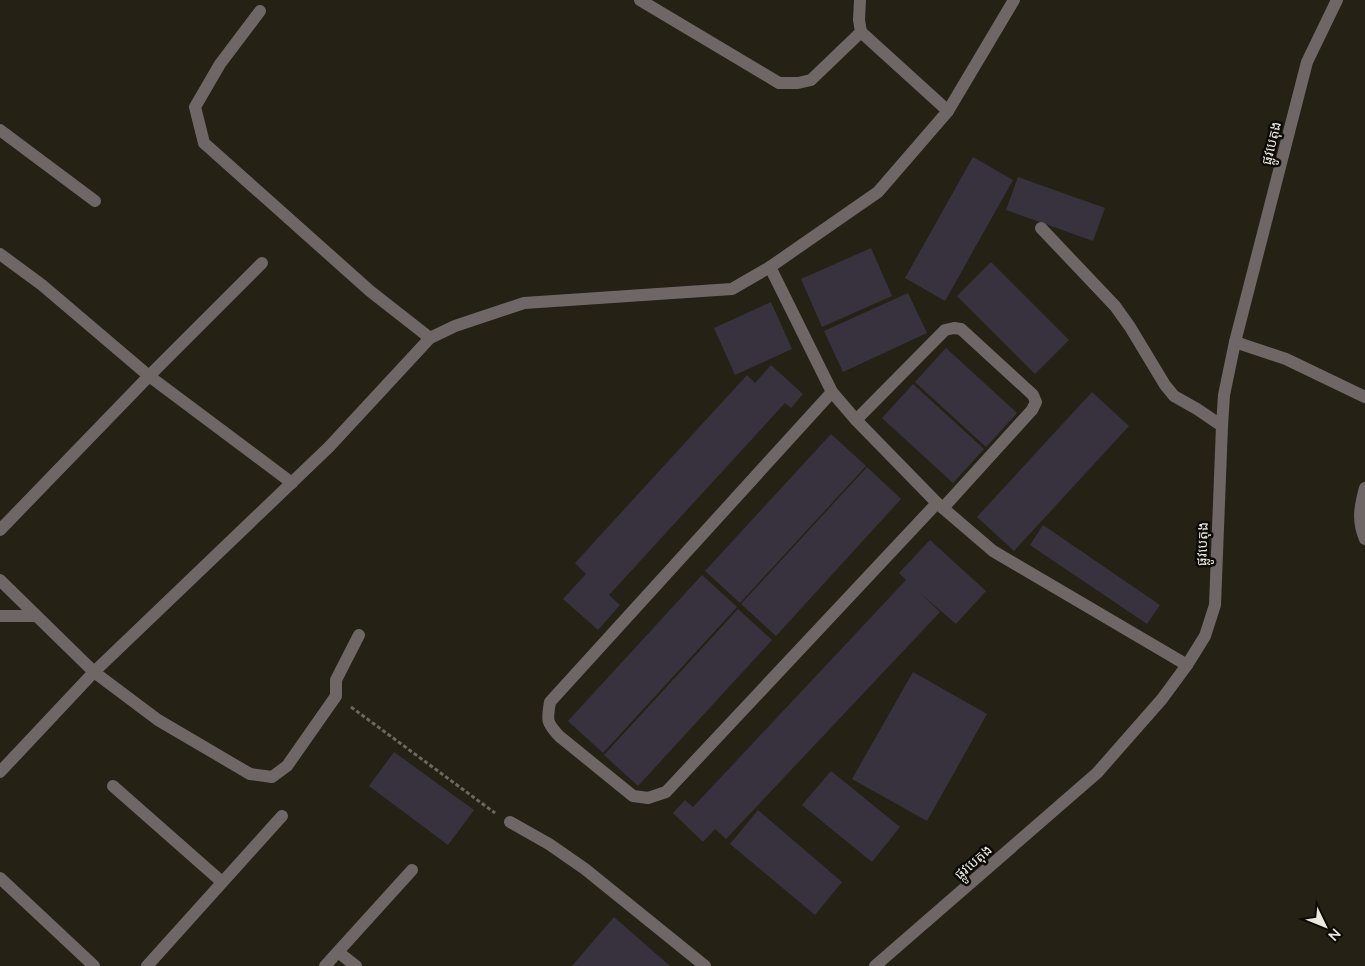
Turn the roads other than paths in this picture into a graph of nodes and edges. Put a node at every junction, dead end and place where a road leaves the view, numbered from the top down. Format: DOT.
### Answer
graph roads {
  1 [pos="640,0"];
  2 [pos="860,0"];
  3 [pos="1014,0"];
  4 [pos="1337,0"];
  5 [pos="260,11"];
  6 [pos="861,32"];
  7 [pos="948,111"];
  8 [pos="0,130"];
  9 [pos="95,201"];
  10 [pos="1041,228"];
  11 [pos="0,254"];
  12 [pos="262,262"];
  13 [pos="770,268"];
  14 [pos="430,338"];
  15 [pos="1235,342"];
  16 [pos="149,376"];
  17 [pos="832,392"];
  18 [pos="1365,397"];
  19 [pos="856,420"];
  20 [pos="1222,426"];
  21 [pos="292,483"];
  22 [pos="1365,488"];
  23 [pos="940,505"];
  24 [pos="0,530"];
  25 [pos="1365,539"];
  26 [pos="0,580"];
  27 [pos="0,616"];
  28 [pos="36,616"];
  29 [pos="359,635"];
  30 [pos="1187,665"];
  31 [pos="94,672"];
  32 [pos="0,772"];
  33 [pos="113,786"];
  34 [pos="282,816"];
  35 [pos="510,822"];
  36 [pos="412,870"];
  37 [pos="0,878"];
  38 [pos="222,882"];
  39 [pos="338,952"];
  40 [pos="94,966"];
  41 [pos="147,966"];
  42 [pos="325,966"];
  43 [pos="356,966"];
  44 [pos="705,966"];
  45 [pos="876,966"];
  1 -- 6 [label="street"];
  2 -- 6 [label="street"];
  3 -- 7 [label="street"];
  4 -- 15 [label="street, ផ្លូវបេតុង"];
  5 -- 14 [label="street"];
  6 -- 7 [label="street"];
  7 -- 13 [label="street"];
  8 -- 9 [label="street"];
  10 -- 20 [label="street"];
  11 -- 16 [label="street"];
  12 -- 16 [label="street"];
  13 -- 14 [label="street"];
  13 -- 17 [label="street"];
  14 -- 21 [label="street"];
  15 -- 18 [label="street"];
  15 -- 20 [label="street, ផ្លូវបេតុង"];
  16 -- 21 [label="street"];
  16 -- 24 [label="street"];
  17 -- 19 [label="street"];
  17 -- 23 [label="street"];
  19 -- 23 [label="street"];
  19 -- 23 [label="street"];
  20 -- 30 [label="street, ផ្លូវបេតុង"];
  21 -- 31 [label="street"];
  22 -- 25 [label="street"];
  23 -- 30 [label="street"];
  26 -- 28 [label="street"];
  27 -- 28 [label="street"];
  28 -- 31 [label="street"];
  29 -- 31 [label="street"];
  30 -- 45 [label="street, ផ្លូវបេតុង"];
  31 -- 32 [label="street"];
  33 -- 38 [label="street"];
  34 -- 38 [label="street"];
  35 -- 44 [label="street"];
  36 -- 39 [label="street"];
  37 -- 40 [label="street"];
  38 -- 41 [label="street"];
  39 -- 42 [label="street"];
  39 -- 43 [label="street"];
}
